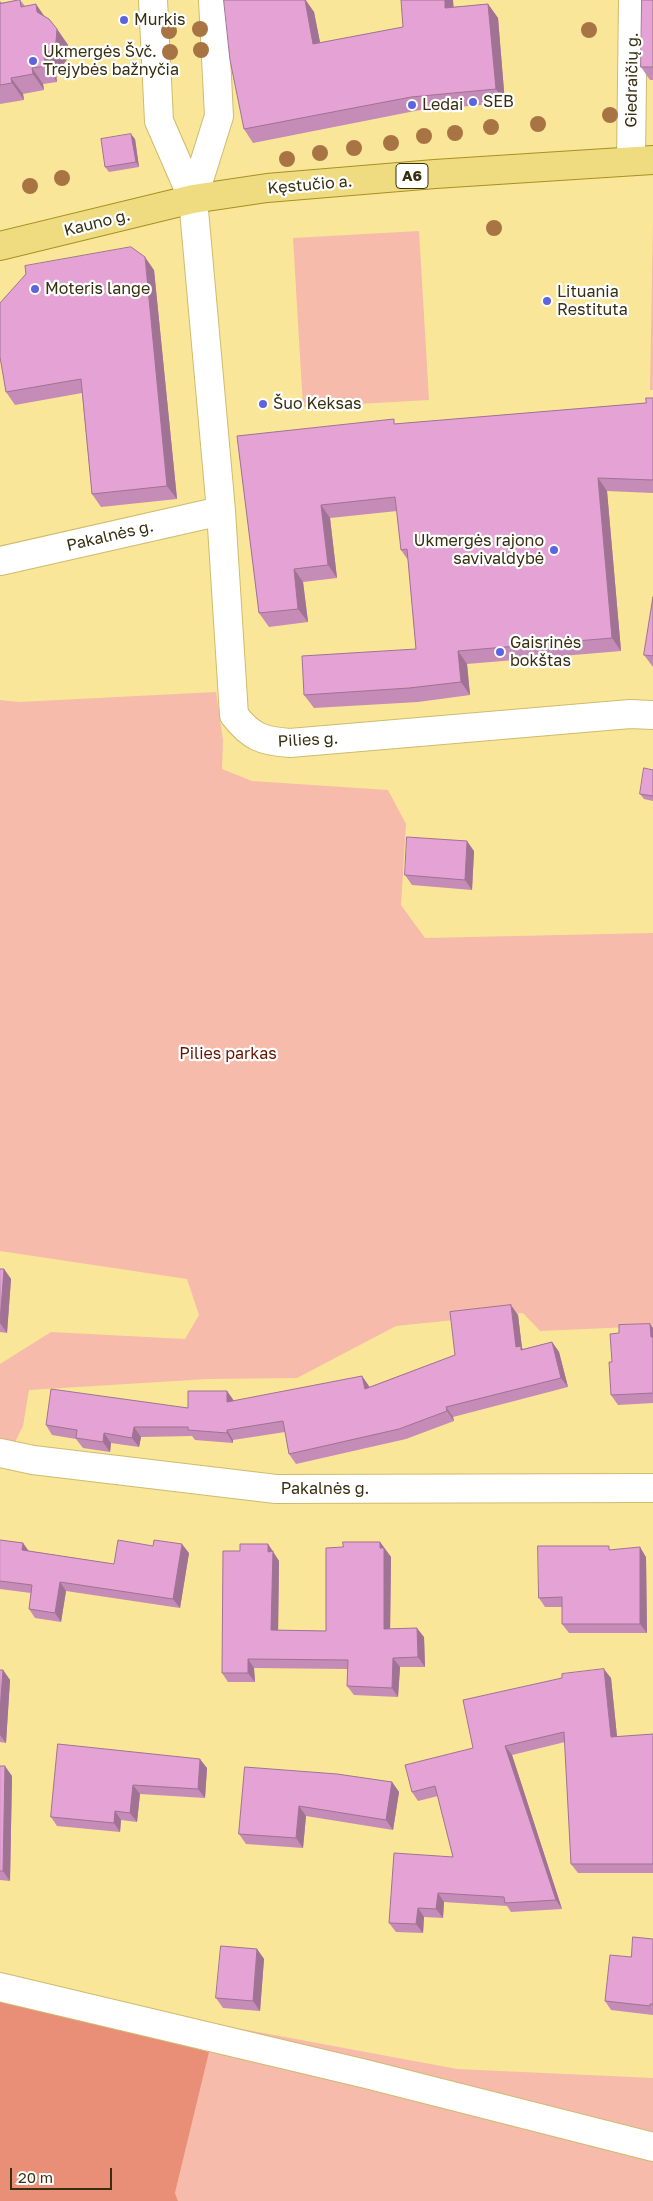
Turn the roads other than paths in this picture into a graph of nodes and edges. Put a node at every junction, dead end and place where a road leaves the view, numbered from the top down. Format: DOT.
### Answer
graph roads {
  1 [pos="153,0"];
  2 [pos="213,0"];
  3 [pos="633,0"];
  4 [pos="642,161"];
  5 [pos="193,199"];
  6 [pos="0,246"];
  7 [pos="221,511"];
  8 [pos="0,561"];
  9 [pos="653,715"];
  10 [pos="0,1453"];
  11 [pos="653,1488"];
  12 [pos="0,1987"];
  13 [pos="653,2147"];
  1 -- 5 [label="street"];
  2 -- 5 [label="street"];
  3 -- 4 [label="street, Giedraičių g."];
  4 -- 5 [label="main road, Kęstučio a. / A6"];
  5 -- 6 [label="main road, Kauno g. / A6"];
  5 -- 7 [label="street, Pilies g."];
  7 -- 8 [label="street, Pakalnės g."];
  7 -- 9 [label="street, Pilies g."];
  10 -- 11 [label="street, Pakalnės g."];
  12 -- 13 [label="street"];
}
